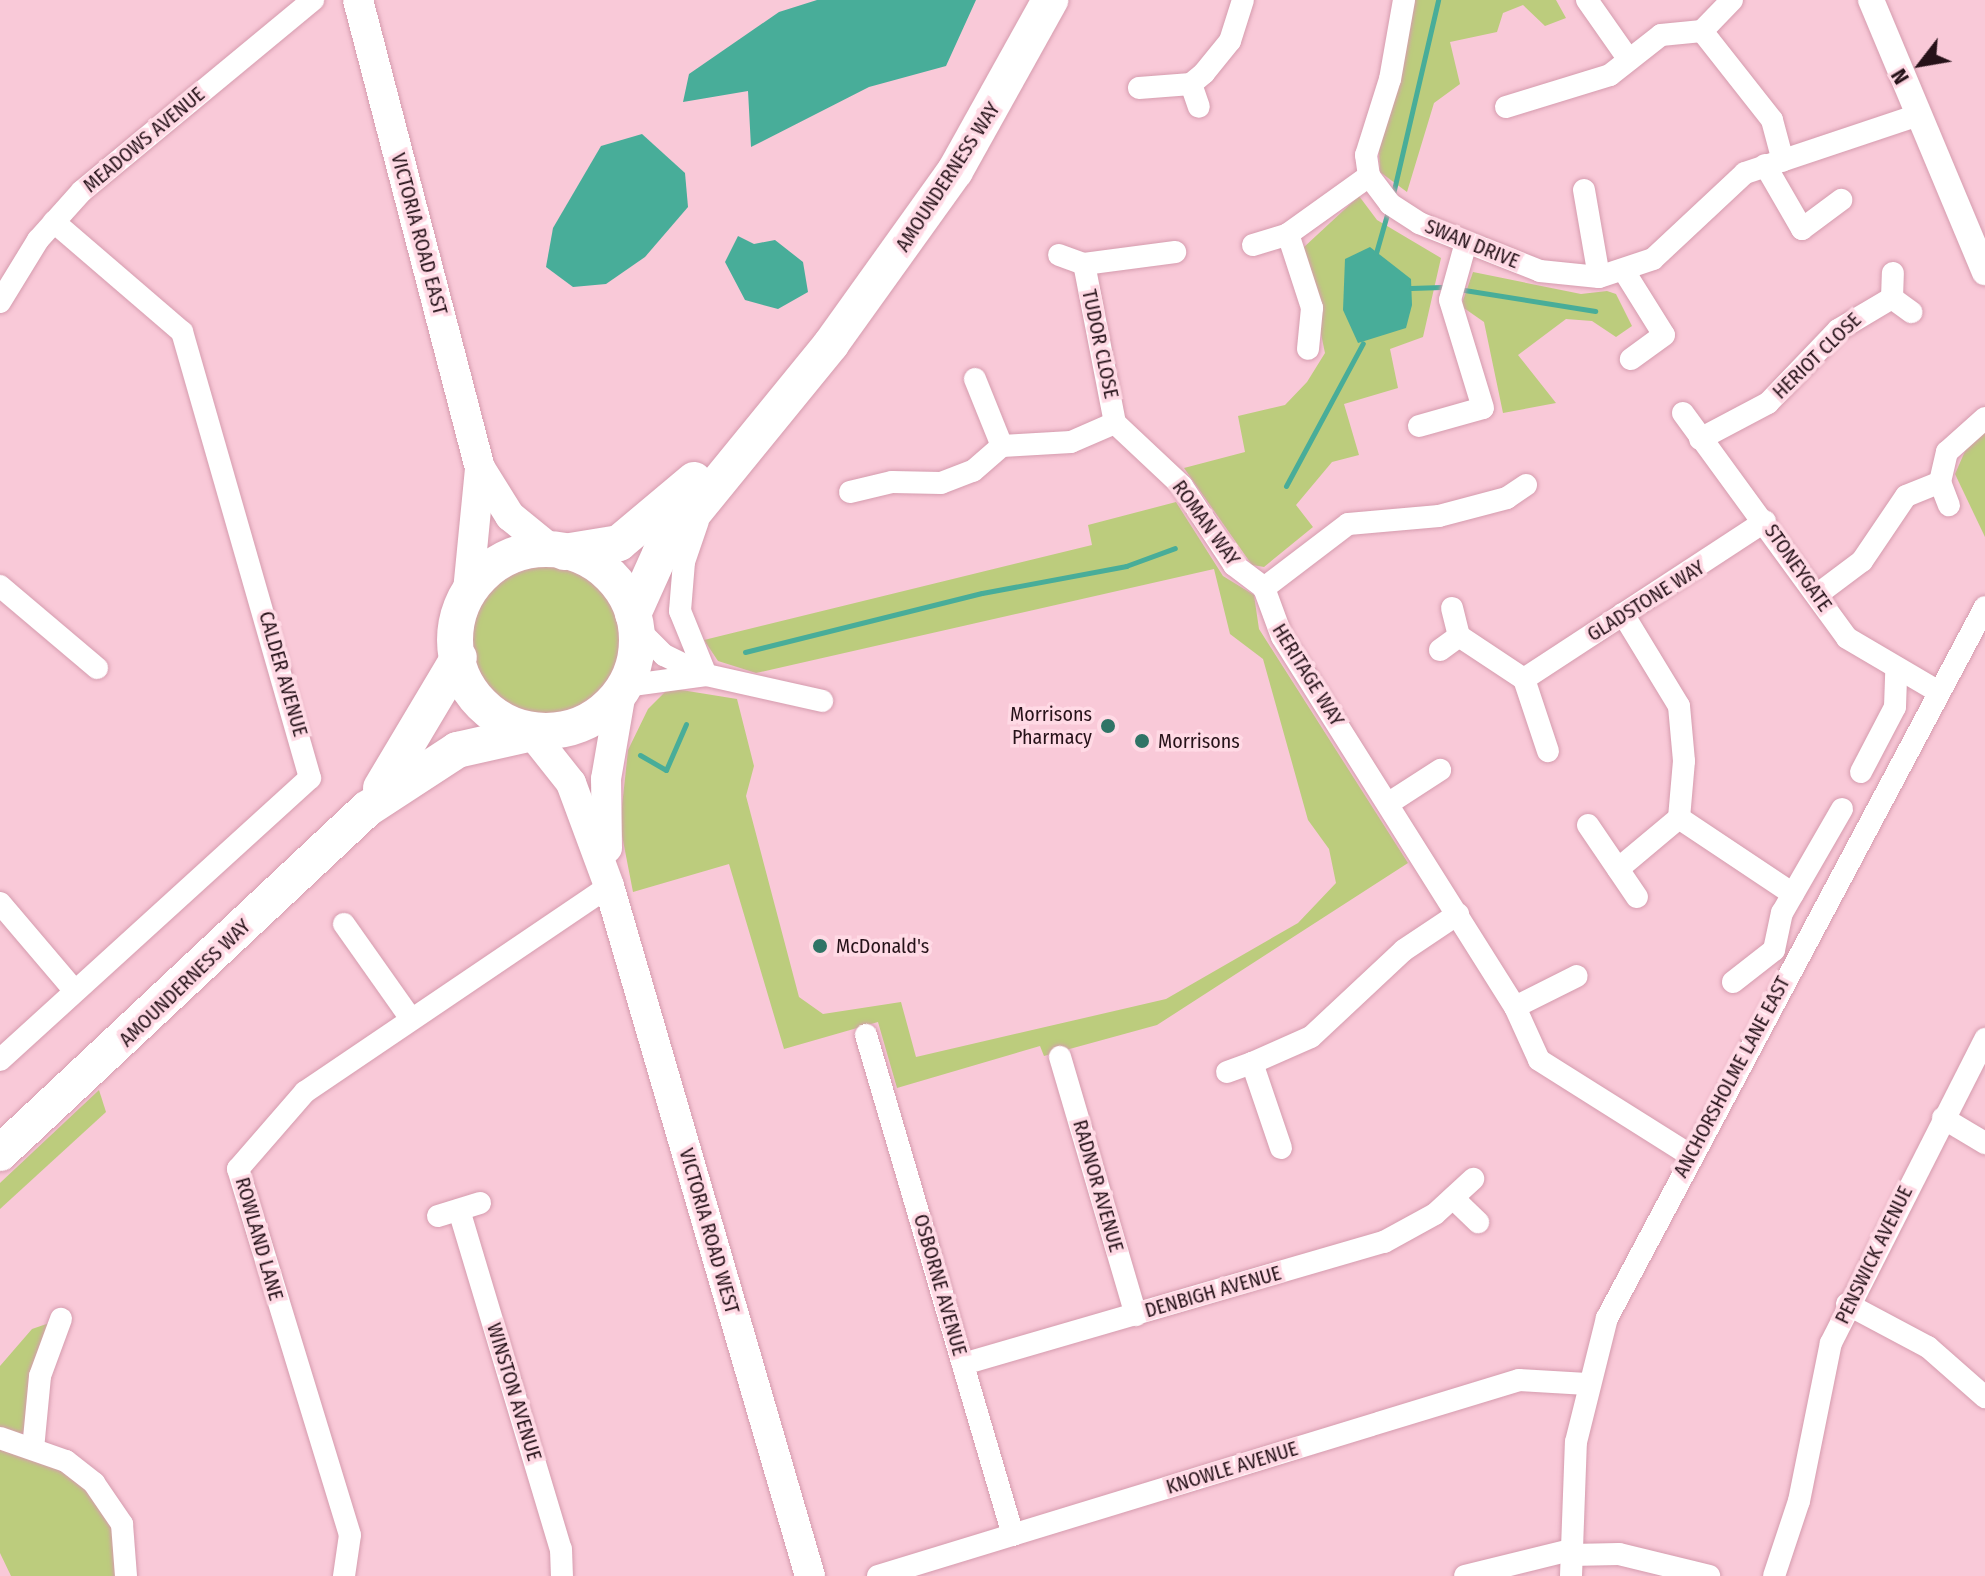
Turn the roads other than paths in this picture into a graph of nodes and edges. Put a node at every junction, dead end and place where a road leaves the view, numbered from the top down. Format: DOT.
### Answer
graph roads {
  1 [pos="313,0"];
  2 [pos="358,0"];
  3 [pos="1050,0"];
  4 [pos="1243,0"];
  5 [pos="1404,0"];
  6 [pos="1587,0"];
  7 [pos="1732,0"];
  8 [pos="1871,0"];
  9 [pos="1702,31"];
  10 [pos="1629,60"];
  11 [pos="1191,84"];
  12 [pos="1139,88"];
  13 [pos="1199,107"];
  14 [pos="1506,107"];
  15 [pos="1918,115"];
  16 [pos="1774,163"];
  17 [pos="1374,186"];
  18 [pos="1584,190"];
  19 [pos="1841,200"];
  20 [pos="54,222"];
  21 [pos="1288,234"];
  22 [pos="1253,245"];
  23 [pos="1465,246"];
  24 [pos="1175,252"];
  25 [pos="1059,255"];
  26 [pos="1084,264"];
  27 [pos="1624,271"];
  28 [pos="1985,272"];
  29 [pos="1893,273"];
  30 [pos="1599,277"];
  31 [pos="1892,298"];
  32 [pos="0,302"];
  33 [pos="1911,312"];
  34 [pos="831,344"];
  35 [pos="1308,349"];
  36 [pos="1631,359"];
  37 [pos="975,379"];
  38 [pos="1683,413"];
  39 [pos="1985,418"];
  40 [pos="1115,423"];
  41 [pos="1419,426"];
  42 [pos="1700,439"];
  43 [pos="1002,446"];
  44 [pos="480,468"];
  45 [pos="1940,482"];
  46 [pos="1526,485"];
  47 [pos="850,492"];
  48 [pos="705,500"];
  49 [pos="1949,505"];
  50 [pos="1765,521"];
  51 [pos="559,552"];
  52 [pos="0,586"];
  53 [pos="1264,588"];
  54 [pos="468,591"];
  55 [pos="1818,594"];
  56 [pos="1985,607"];
  57 [pos="1452,608"];
  58 [pos="1623,614"];
  59 [pos="634,620"];
  60 [pos="1459,636"];
  61 [pos="1440,650"];
  62 [pos="459,657"];
  63 [pos="97,668"];
  64 [pos="1896,671"];
  65 [pos="706,675"];
  66 [pos="1524,679"];
  67 [pos="623,689"];
  68 [pos="1939,692"];
  69 [pos="822,701"];
  70 [pos="530,735"];
  71 [pos="1548,751"];
  72 [pos="1440,770"];
  73 [pos="1861,772"];
  74 [pos="1389,803"];
  75 [pos="367,809"];
  76 [pos="1842,809"];
  77 [pos="1679,818"];
  78 [pos="1588,825"];
  79 [pos="1618,869"];
  80 [pos="609,886"];
  81 [pos="1793,894"];
  82 [pos="1637,897"];
  83 [pos="0,903"];
  84 [pos="1458,914"];
  85 [pos="344,924"];
  86 [pos="1577,976"];
  87 [pos="1733,982"];
  88 [pos="74,990"];
  89 [pos="1515,1007"];
  90 [pos="411,1019"];
  91 [pos="866,1035"];
  92 [pos="1985,1039"];
  93 [pos="1060,1057"];
  94 [pos="0,1060"];
  95 [pos="1252,1063"];
  96 [pos="1227,1072"];
  97 [pos="1943,1118"];
  98 [pos="1985,1143"];
  99 [pos="1281,1148"];
  100 [pos="0,1153"];
  101 [pos="1690,1155"];
  102 [pos="1473,1179"];
  103 [pos="1453,1198"];
  104 [pos="459,1210"];
  105 [pos="1478,1222"];
  106 [pos="1847,1304"];
  107 [pos="1136,1315"];
  108 [pos="61,1319"];
  109 [pos="963,1364"];
  110 [pos="1587,1384"];
  111 [pos="1985,1397"];
  112 [pos="0,1438"];
  113 [pos="33,1449"];
  114 [pos="1013,1535"];
  115 [pos="1570,1560"];
  116 [pos="126,1576"];
  117 [pos="344,1576"];
  118 [pos="562,1576"];
  119 [pos="810,1576"];
  120 [pos="878,1576"];
  121 [pos="1465,1576"];
  122 [pos="1709,1576"];
  123 [pos="1774,1576"];
  1 -- 20 [label="street, MEADOWS AVENUE"];
  2 -- 44 [label="main road, VICTORIA ROAD EAST"];
  3 -- 34 [label="highway, AMOUNDERNESS WAY"];
  4 -- 11 [label="street"];
  5 -- 17 [label="street"];
  6 -- 10 [label="street"];
  7 -- 9 [label="street"];
  8 -- 15 [label="street"];
  9 -- 10 [label="street"];
  9 -- 16 [label="street"];
  10 -- 14 [label="street"];
  11 -- 12 [label="street"];
  11 -- 13 [label="street"];
  15 -- 16 [label="street, SWAN DRIVE"];
  15 -- 28 [label="street"];
  16 -- 19 [label="street"];
  16 -- 27 [label="street, SWAN DRIVE"];
  17 -- 21 [label="street"];
  17 -- 23 [label="street, SWAN DRIVE"];
  18 -- 30 [label="street"];
  20 -- 32 [label="street, MEADOWS AVENUE"];
  20 -- 88 [label="street, CALDER AVENUE"];
  21 -- 22 [label="street"];
  21 -- 35 [label="street"];
  23 -- 30 [label="street, SWAN DRIVE"];
  23 -- 41 [label="street"];
  24 -- 26 [label="street, TUDOR CLOSE"];
  25 -- 26 [label="street, TUDOR CLOSE"];
  26 -- 40 [label="street, TUDOR CLOSE"];
  27 -- 30 [label="street, SWAN DRIVE"];
  27 -- 36 [label="street"];
  29 -- 31 [label="street"];
  31 -- 33 [label="street"];
  31 -- 42 [label="street, HERIOT CLOSE"];
  34 -- 48 [label="highway, AMOUNDERNESS WAY"];
  34 -- 51 [label="highway, AMOUNDERNESS WAY"];
  37 -- 43 [label="street"];
  38 -- 42 [label="street, STONEYGATE"];
  39 -- 45 [label="street"];
  40 -- 43 [label="street"];
  40 -- 53 [label="street, ROMAN WAY"];
  42 -- 50 [label="street, STONEYGATE"];
  43 -- 47 [label="street"];
  44 -- 51 [label="main road, VICTORIA ROAD EAST"];
  44 -- 54 [label="main road, VICTORIA ROAD EAST"];
  45 -- 49 [label="street"];
  45 -- 55 [label="street"];
  46 -- 53 [label="street"];
  48 -- 59 [label="highway, AMOUNDERNESS WAY"];
  48 -- 65 [label="street"];
  50 -- 55 [label="street, STONEYGATE"];
  50 -- 58 [label="street, GLADSTONE WAY"];
  51 -- 54 [label="highway"];
  51 -- 59 [label="highway"];
  52 -- 63 [label="street"];
  53 -- 74 [label="street, HERITAGE WAY"];
  54 -- 62 [label="highway"];
  55 -- 64 [label="street, STONEYGATE"];
  56 -- 68 [label="street, ANCHORSHOLME LANE EAST"];
  57 -- 60 [label="street"];
  58 -- 66 [label="street, GLADSTONE WAY"];
  58 -- 77 [label="street"];
  59 -- 65 [label="street"];
  59 -- 67 [label="highway"];
  60 -- 61 [label="street"];
  60 -- 66 [label="street"];
  62 -- 70 [label="highway"];
  62 -- 75 [label="highway, AMOUNDERNESS WAY"];
  64 -- 68 [label="street, STONEYGATE"];
  64 -- 73 [label="street"];
  65 -- 67 [label="street"];
  65 -- 69 [label="street"];
  66 -- 71 [label="street"];
  67 -- 70 [label="highway"];
  67 -- 80 [label="main road, VICTORIA ROAD WEST"];
  68 -- 101 [label="street, ANCHORSHOLME LANE EAST"];
  70 -- 75 [label="highway, AMOUNDERNESS WAY"];
  70 -- 80 [label="main road, VICTORIA ROAD WEST"];
  72 -- 74 [label="street"];
  74 -- 84 [label="street, HERITAGE WAY"];
  75 -- 100 [label="highway, AMOUNDERNESS WAY"];
  76 -- 81 [label="street"];
  77 -- 79 [label="street"];
  77 -- 81 [label="street"];
  78 -- 79 [label="street"];
  79 -- 82 [label="street"];
  80 -- 90 [label="street, ROWLAND LANE"];
  80 -- 119 [label="main road, VICTORIA ROAD WEST"];
  81 -- 87 [label="street"];
  83 -- 88 [label="street"];
  84 -- 89 [label="street, HERITAGE WAY"];
  84 -- 95 [label="street"];
  85 -- 90 [label="street"];
  86 -- 89 [label="street"];
  88 -- 94 [label="street, CALDER AVENUE"];
  89 -- 101 [label="street, HERITAGE WAY"];
  90 -- 117 [label="street, ROWLAND LANE"];
  91 -- 109 [label="street, OSBORNE AVENUE"];
  92 -- 97 [label="street, PENSWICK AVENUE"];
  93 -- 107 [label="street, RADNOR AVENUE"];
  95 -- 96 [label="street"];
  95 -- 99 [label="street"];
  97 -- 98 [label="street"];
  97 -- 106 [label="street, PENSWICK AVENUE"];
  101 -- 110 [label="street, ANCHORSHOLME LANE EAST"];
  102 -- 103 [label="street, DENBIGH AVENUE"];
  103 -- 105 [label="street"];
  103 -- 107 [label="street, DENBIGH AVENUE"];
  104 -- 118 [label="street, WINSTON AVENUE"];
  106 -- 111 [label="street"];
  106 -- 123 [label="street, PENSWICK AVENUE"];
  107 -- 109 [label="street, DENBIGH AVENUE"];
  108 -- 113 [label="street"];
  109 -- 114 [label="street, OSBORNE AVENUE"];
  110 -- 114 [label="street, KNOWLE AVENUE"];
  110 -- 115 [label="street, ANCHORSHOLME LANE EAST"];
  112 -- 113 [label="street"];
  113 -- 116 [label="street"];
  114 -- 120 [label="street, KNOWLE AVENUE"];
  115 -- 121 [label="street"];
  115 -- 122 [label="street"];
}
